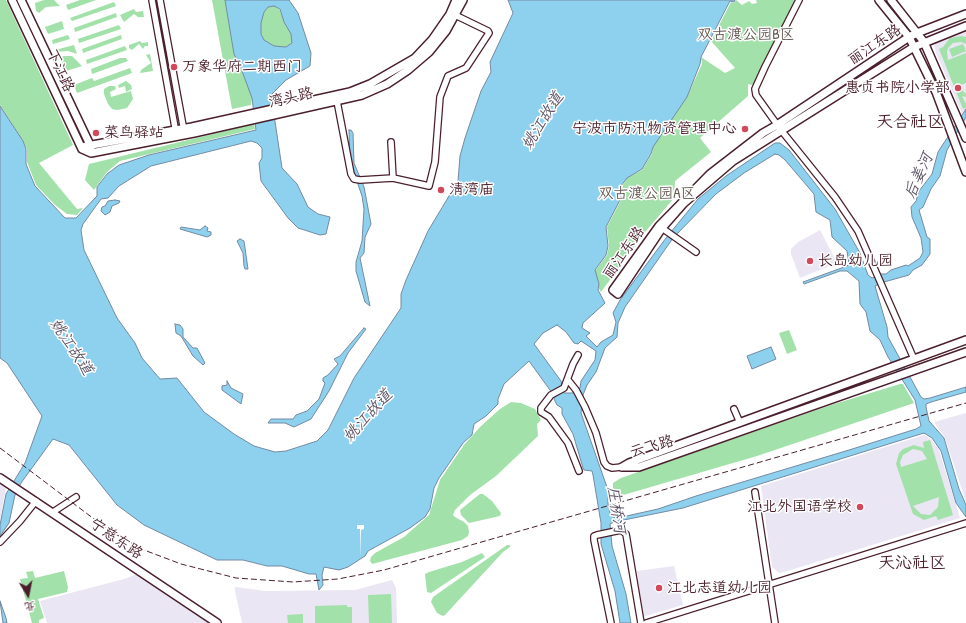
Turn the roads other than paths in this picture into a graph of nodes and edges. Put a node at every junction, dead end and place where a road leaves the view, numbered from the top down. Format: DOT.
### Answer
graph roads {
  1 [pos="12,0"];
  2 [pos="21,0"];
  3 [pos="152,0"];
  4 [pos="160,0"];
  5 [pos="456,0"];
  6 [pos="463,0"];
  7 [pos="799,0"];
  8 [pos="879,0"];
  9 [pos="891,0"];
  10 [pos="966,14"];
  11 [pos="455,15"];
  12 [pos="966,26"];
  13 [pos="916,33"];
  14 [pos="909,38"];
  15 [pos="924,42"];
  16 [pos="914,47"];
  17 [pos="337,101"];
  18 [pos="172,109"];
  19 [pos="180,110"];
  20 [pos="275,112"];
  21 [pos="779,128"];
  22 [pos="184,132"];
  23 [pos="176,133"];
  24 [pos="966,136"];
  25 [pos="391,142"];
  26 [pos="90,144"];
  27 [pos="87,151"];
  28 [pos="966,172"];
  29 [pos="393,178"];
  30 [pos="661,228"];
  31 [pos="696,252"];
  32 [pos="966,340"];
  33 [pos="966,352"];
  34 [pos="578,355"];
  35 [pos="912,360"];
  36 [pos="568,380"];
  37 [pos="734,409"];
  38 [pos="740,423"];
  39 [pos="622,467"];
  40 [pos="579,471"];
  41 [pos="1,478"];
  42 [pos="755,492"];
  43 [pos="76,496"];
  44 [pos="36,500"];
  45 [pos="53,512"];
  46 [pos="963,524"];
  47 [pos="0,542"];
  48 [pos="769,585"];
  49 [pos="217,623"];
  50 [pos="611,623"];
  51 [pos="641,623"];
  52 [pos="646,623"];
  53 [pos="775,623"];
  1 -- 27 [label="main road, 下江路"];
  2 -- 26 [label="main road, 下江路"];
  3 -- 18 [label="street"];
  4 -- 19 [label="street"];
  5 -- 20 [label="main road, 湾头路"];
  6 -- 11 [label="main road, 湾头路"];
  7 -- 21 [label="street"];
  8 -- 14 [label="main road"];
  9 -- 13 [label="main road"];
  10 -- 13 [label="main road, 丽江东路"];
  11 -- 17 [label="main road, 湾头路"];
  11 -- 29 [label="street"];
  12 -- 15 [label="main road, 丽江东路"];
  13 -- 14 [label="main road, 丽江东路"];
  13 -- 15 [label="main road"];
  14 -- 16 [label="main road"];
  14 -- 21 [label="main road, 丽江东路"];
  15 -- 16 [label="main road, 丽江东路"];
  15 -- 24 [label="main road"];
  16 -- 21 [label="main road, 丽江东路"];
  16 -- 28 [label="main road"];
  17 -- 20 [label="main road, 湾头路"];
  17 -- 29 [label="street"];
  18 -- 19 [label="street"];
  18 -- 23 [label="street"];
  19 -- 22 [label="street"];
  20 -- 22 [label="main road, 湾头路"];
  21 -- 30 [label="main road, 丽江东路"];
  21 -- 35 [label="street"];
  22 -- 23 [label="main road, 湾头路"];
  23 -- 26 [label="main road, 湾头路"];
  23 -- 27 [label="main road, 湾头路"];
  25 -- 29 [label="street"];
  26 -- 27 [label="main road, 下江路"];
  30 -- 30 [label="main road, 丽江东路"];
  30 -- 31 [label="street"];
  32 -- 35 [label="main road, 云飞路"];
  33 -- 39 [label="main road, 云飞路"];
  34 -- 36 [label="street"];
  35 -- 38 [label="main road, 云飞路"];
  36 -- 39 [label="street"];
  36 -- 40 [label="street"];
  37 -- 38 [label="street"];
  38 -- 39 [label="main road, 云飞路"];
  41 -- 44 [label="main road, 宁慈东路"];
  42 -- 48 [label="street"];
  43 -- 45 [label="street"];
  44 -- 45 [label="main road, 宁慈东路"];
  44 -- 47 [label="street"];
  45 -- 49 [label="main road, 宁慈东路"];
  46 -- 48 [label="street"];
  48 -- 52 [label="street"];
  48 -- 53 [label="street"];
  50 -- 51 [label="street"];
}
